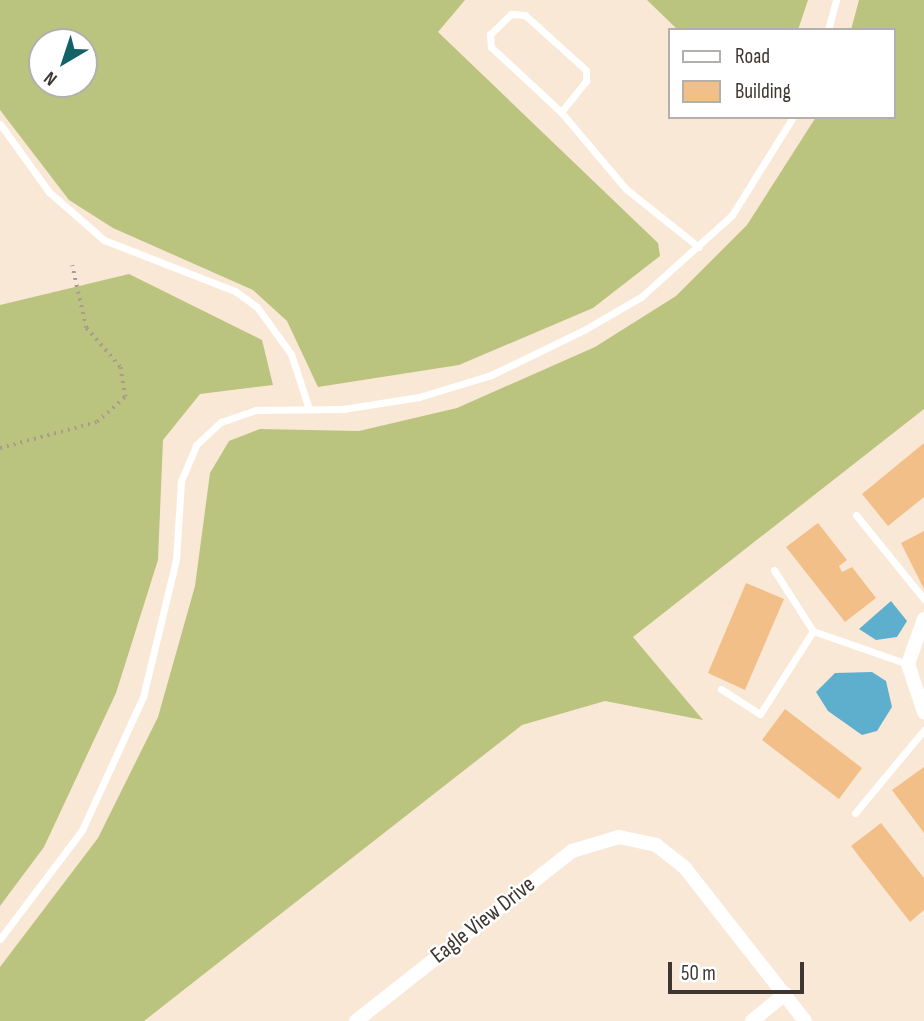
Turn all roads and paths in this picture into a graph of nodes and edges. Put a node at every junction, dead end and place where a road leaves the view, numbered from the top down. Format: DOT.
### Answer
graph roads {
  1 [pos="836,0"];
  2 [pos="829,28"];
  3 [pos="561,112"];
  4 [pos="792,119"];
  5 [pos="0,124"];
  6 [pos="699,247"];
  7 [pos="72,266"];
  8 [pos="309,409"];
  9 [pos="0,447"];
  10 [pos="856,515"];
  11 [pos="774,570"];
  12 [pos="924,598"];
  13 [pos="924,619"];
  14 [pos="813,631"];
  15 [pos="908,664"];
  16 [pos="721,689"];
  17 [pos="924,712"];
  18 [pos="924,730"];
  19 [pos="855,813"];
  20 [pos="0,939"];
  21 [pos="785,994"];
  22 [pos="356,1021"];
  23 [pos="752,1021"];
  24 [pos="805,1021"];
  1 -- 2 [label="lane"];
  3 -- 3 [label="lane"];
  3 -- 6 [label="lane"];
  4 -- 6 [label="lane"];
  5 -- 8 [label="lane"];
  6 -- 8 [label="lane"];
  7 -- 9 [label="path"];
  8 -- 20 [label="lane"];
  10 -- 12 [label="lane"];
  11 -- 14 [label="lane"];
  13 -- 15 [label="street"];
  14 -- 15 [label="lane"];
  14 -- 16 [label="lane"];
  15 -- 17 [label="street"];
  18 -- 19 [label="lane"];
  21 -- 22 [label="street, Eagle View Drive"];
  21 -- 23 [label="street"];
  21 -- 24 [label="street"];
}
